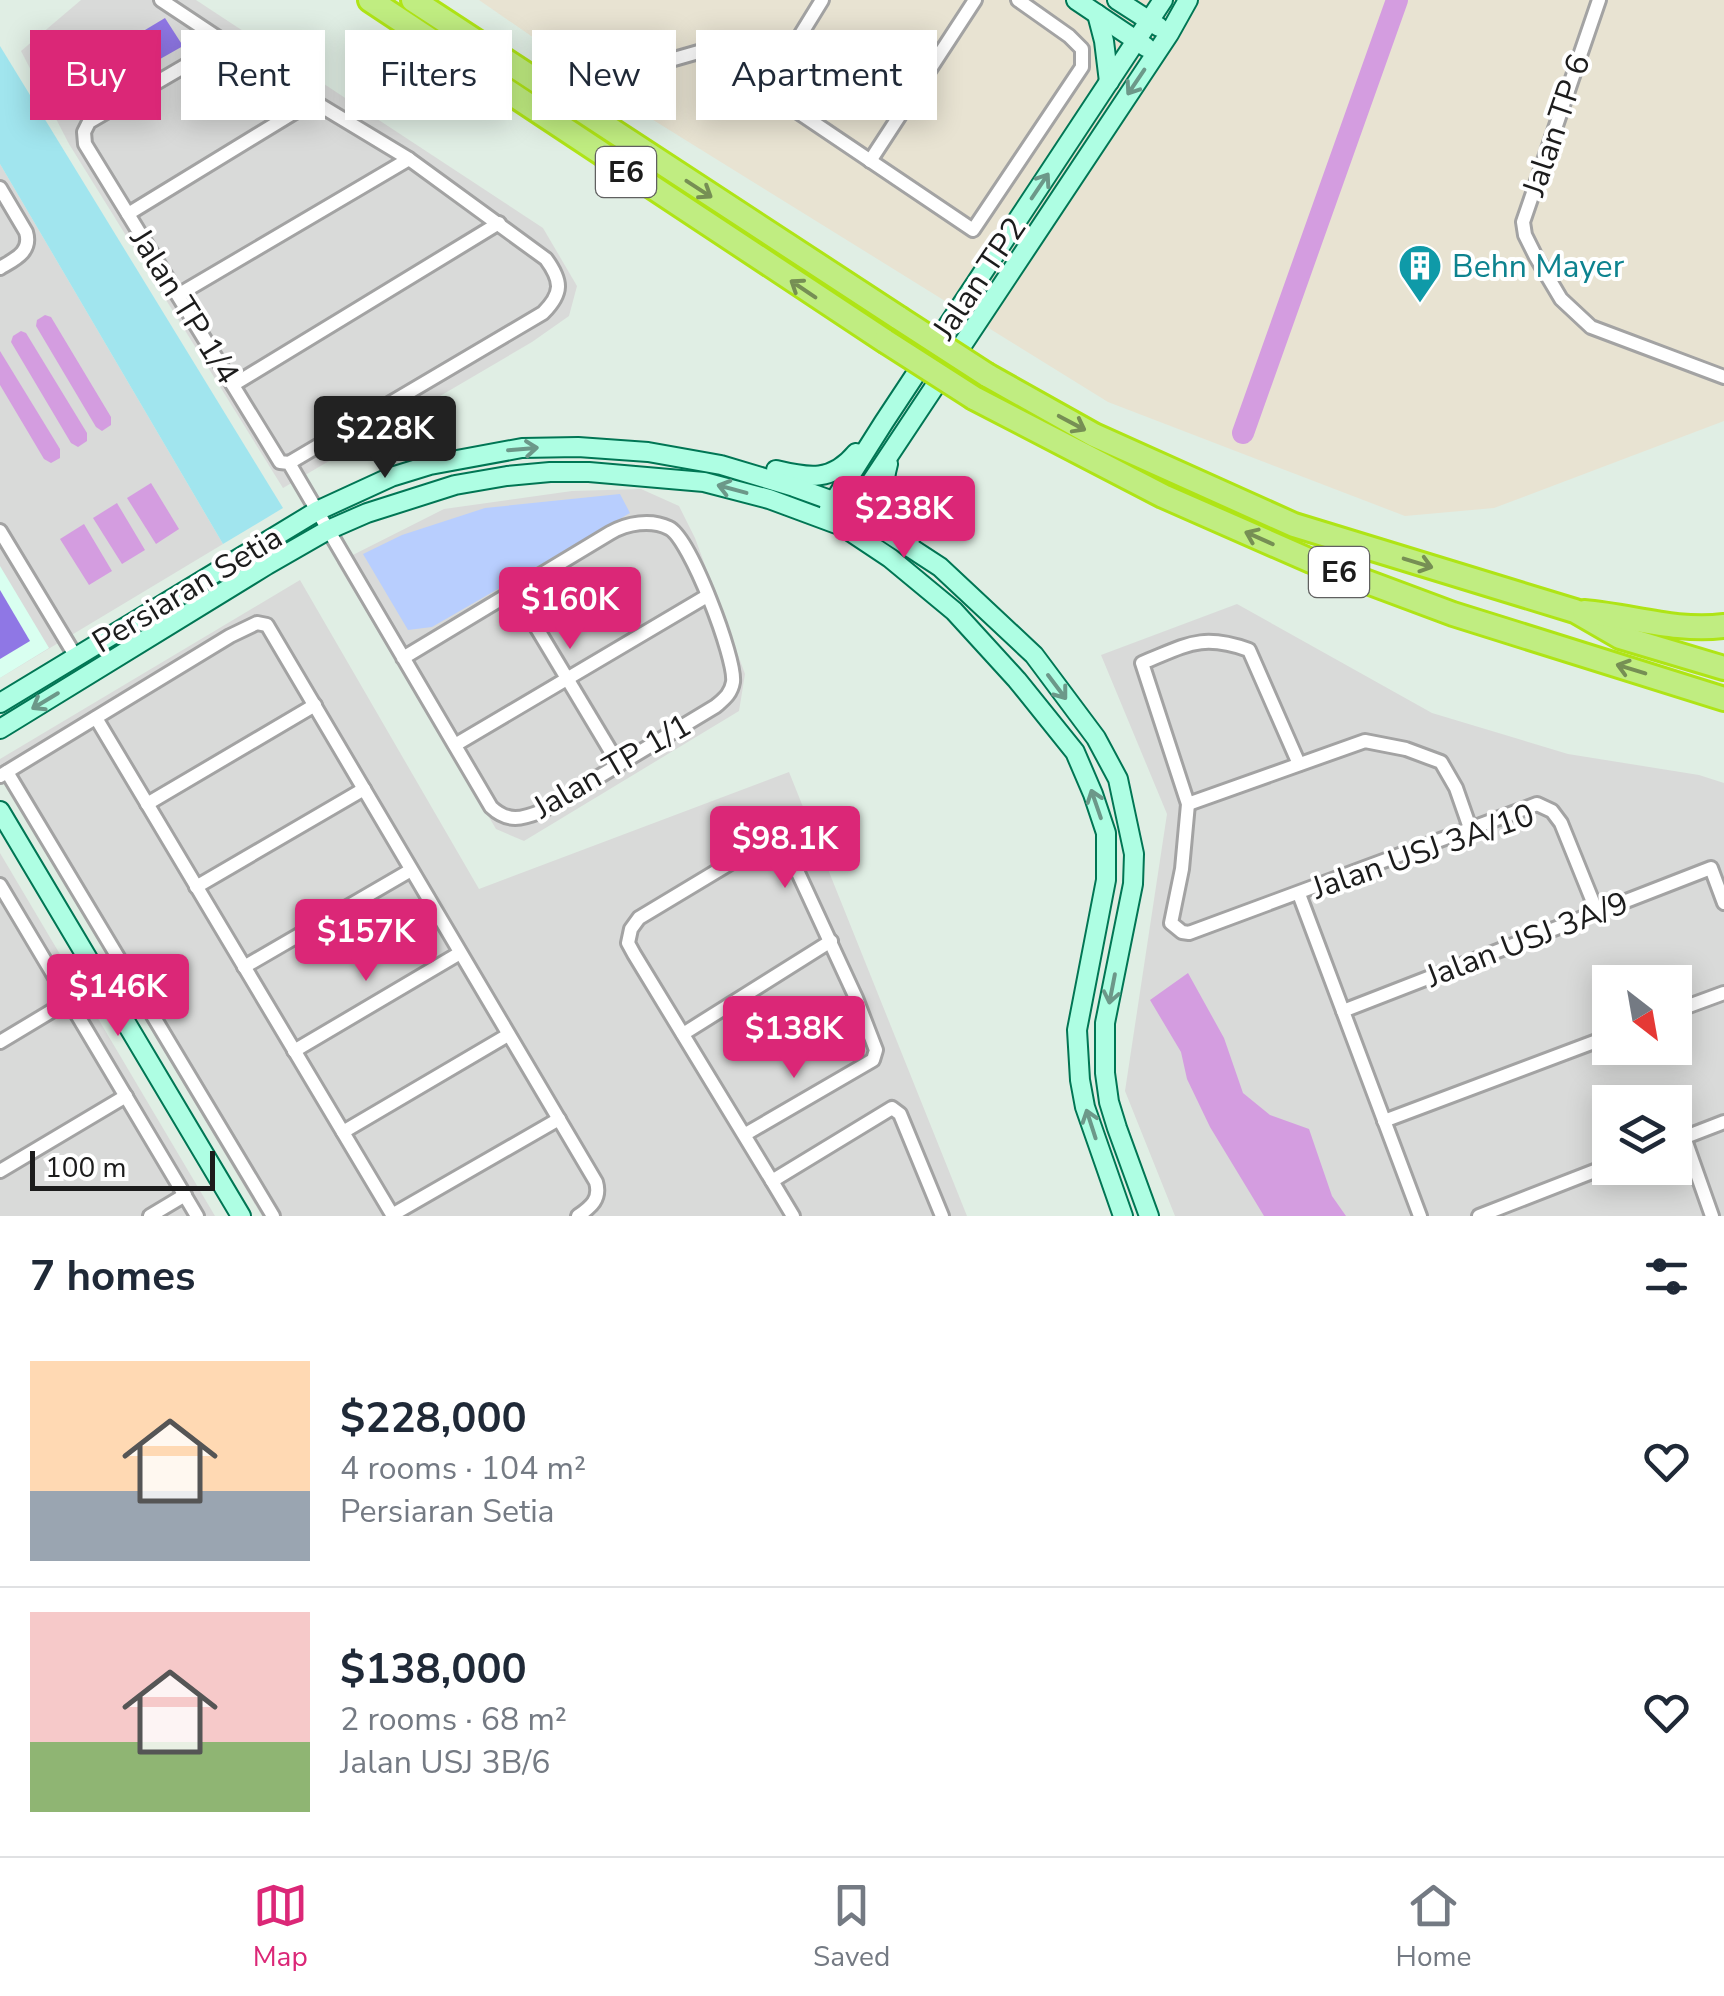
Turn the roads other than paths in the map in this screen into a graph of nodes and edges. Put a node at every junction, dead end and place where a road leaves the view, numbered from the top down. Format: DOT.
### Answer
graph roads {
  1 [pos="161,0"];
  2 [pos="370,0"];
  3 [pos="413,0"];
  4 [pos="822,0"];
  5 [pos="975,0"];
  6 [pos="1018,0"];
  7 [pos="1076,0"];
  8 [pos="1117,0"];
  9 [pos="1164,0"];
  10 [pos="1188,0"];
  11 [pos="1599,0"];
  12 [pos="1097,14"];
  13 [pos="1150,21"];
  14 [pos="207,30"];
  15 [pos="804,30"];
  16 [pos="1169,34"];
  17 [pos="1136,40"];
  18 [pos="1156,53"];
  19 [pos="181,68"];
  20 [pos="1109,82"];
  21 [pos="325,108"];
  22 [pos="282,120"];
  23 [pos="809,120"];
  24 [pos="409,158"];
  25 [pos="870,161"];
  26 [pos="0,188"];
  27 [pos="128,214"];
  28 [pos="499,223"];
  29 [pos="0,268"];
  30 [pos="178,295"];
  31 [pos="1724,376"];
  32 [pos="233,385"];
  33 [pos="884,422"];
  34 [pos="900,436"];
  35 [pos="648,452"];
  36 [pos="288,463"];
  37 [pos="317,511"];
  38 [pos="838,514"];
  39 [pos="328,530"];
  40 [pos="0,531"];
  41 [pos="514,590"];
  42 [pos="707,596"];
  43 [pos="1575,611"];
  44 [pos="1724,626"];
  45 [pos="76,656"];
  46 [pos="1034,656"];
  47 [pos="404,658"];
  48 [pos="1724,668"];
  49 [pos="96,670"];
  50 [pos="567,678"];
  51 [pos="1724,699"];
  52 [pos="0,703"];
  53 [pos="315,704"];
  54 [pos="96,718"];
  55 [pos="0,728"];
  56 [pos="455,746"];
  57 [pos="1299,764"];
  58 [pos="619,765"];
  59 [pos="4,774"];
  60 [pos="364,789"];
  61 [pos="147,804"];
  62 [pos="1188,804"];
  63 [pos="0,811"];
  64 [pos="1470,828"];
  65 [pos="411,870"];
  66 [pos="0,885"];
  67 [pos="196,886"];
  68 [pos="1299,894"];
  69 [pos="1724,904"];
  70 [pos="5,905"];
  71 [pos="1596,912"];
  72 [pos="831,941"];
  73 [pos="460,953"];
  74 [pos="244,967"];
  75 [pos="1724,993"];
  76 [pos="70,1000"];
  77 [pos="1692,1005"];
  78 [pos="1343,1011"];
  79 [pos="683,1034"];
  80 [pos="508,1035"];
  81 [pos="0,1042"];
  82 [pos="1592,1043"];
  83 [pos="294,1051"];
  84 [pos="126,1096"];
  85 [pos="558,1119"];
  86 [pos="1384,1121"];
  87 [pos="1724,1122"];
  88 [pos="343,1132"];
  89 [pos="1692,1134"];
  90 [pos="744,1135"];
  91 [pos="1692,1168"];
  92 [pos="0,1171"];
  93 [pos="1592,1173"];
  94 [pos="772,1181"];
  95 [pos="185,1195"];
  96 [pos="393,1215"];
  97 [pos="150,1216"];
  98 [pos="197,1216"];
  99 [pos="241,1216"];
  100 [pos="273,1216"];
  101 [pos="578,1216"];
  102 [pos="793,1216"];
  103 [pos="942,1216"];
  104 [pos="1123,1216"];
  105 [pos="1149,1216"];
  106 [pos="1420,1216"];
  107 [pos="1479,1216"];
  108 [pos="1712,1216"];
  1 -- 14 [label="street"];
  51 -- 2 [label="highway, E6, one-way, bridge"];
  3 -- 43 [label="highway, E6, one-way, bridge"];
  4 -- 15 [label="street"];
  5 -- 25 [label="street"];
  6 -- 25 [label="street"];
  7 -- 12 [label="main road"];
  8 -- 13 [label="main road"];
  9 -- 13 [label="main road, Jalan TP2"];
  10 -- 16 [label="main road, Jalan TP2"];
  11 -- 31 [label="street, Jalan TP 6"];
  12 -- 17 [label="main road"];
  12 -- 20 [label="main road"];
  13 -- 16 [label="main road"];
  13 -- 17 [label="main road, Jalan TP2"];
  16 -- 18 [label="main road, Jalan TP2"];
  17 -- 18 [label="main road"];
  17 -- 20 [label="main road, Jalan TP2"];
  18 -- 34 [label="main road, Jalan TP2, one-way"];
  19 -- 27 [label="street, Jalan TP 1/4"];
  33 -- 20 [label="main road, Jalan TP2, one-way"];
  21 -- 24 [label="street"];
  22 -- 27 [label="street"];
  23 -- 25 [label="street"];
  24 -- 28 [label="street"];
  24 -- 30 [label="street"];
  26 -- 29 [label="street"];
  27 -- 30 [label="street, Jalan TP 1/4"];
  28 -- 32 [label="street"];
  28 -- 36 [label="street"];
  30 -- 32 [label="street, Jalan TP 1/4"];
  32 -- 36 [label="street, Jalan TP 1/4"];
  33 -- 35 [label="main road"];
  33 -- 38 [label="main road, Jalan TP2"];
  34 -- 38 [label="main road, Jalan TP2"];
  34 -- 46 [label="main road"];
  37 -- 35 [label="main road, Persiaran Setia, one-way"];
  35 -- 38 [label="main road, Persiaran Setia"];
  36 -- 37 [label="street, Jalan TP 1/4"];
  37 -- 39 [label="street, Jalan TP 1/4"];
  37 -- 45 [label="main road, Persiaran Setia"];
  38 -- 39 [label="main road, Persiaran Setia, one-way"];
  38 -- 46 [label="main road, Persiaran Setia"];
  104 -- 38 [label="main road, Persiaran Setia, one-way"];
  39 -- 47 [label="street, Jalan TP 1/1"];
  39 -- 49 [label="main road, Persiaran Setia"];
  40 -- 45 [label="street"];
  41 -- 42 [label="street, Jalan TP 1/1"];
  41 -- 47 [label="street"];
  41 -- 50 [label="street"];
  42 -- 50 [label="street"];
  42 -- 58 [label="street, Jalan TP 1/1"];
  43 -- 44 [label="highway"];
  43 -- 48 [label="highway, E6"];
  45 -- 49 [label="main road"];
  45 -- 52 [label="main road, Persiaran Setia"];
  46 -- 105 [label="main road, Persiaran Setia, one-way"];
  47 -- 56 [label="street, Jalan TP 1/1"];
  49 -- 55 [label="main road, Persiaran Setia, one-way"];
  50 -- 56 [label="street"];
  50 -- 58 [label="street"];
  53 -- 54 [label="street"];
  53 -- 60 [label="street"];
  53 -- 61 [label="street"];
  54 -- 59 [label="street"];
  54 -- 61 [label="street"];
  56 -- 58 [label="street, Jalan TP 1/1"];
  57 -- 62 [label="street"];
  57 -- 62 [label="street"];
  57 -- 64 [label="street"];
  59 -- 100 [label="street"];
  60 -- 65 [label="street"];
  60 -- 67 [label="street"];
  61 -- 67 [label="street"];
  62 -- 68 [label="street, Jalan USJ 3A/10"];
  63 -- 99 [label="main road"];
  64 -- 68 [label="street, Jalan USJ 3A/10"];
  64 -- 71 [label="street, Jalan USJ 3A/10"];
  65 -- 73 [label="street"];
  65 -- 74 [label="street"];
  66 -- 70 [label="street"];
  67 -- 74 [label="street"];
  68 -- 78 [label="street"];
  69 -- 71 [label="street, Jalan USJ 3A/9"];
  70 -- 76 [label="street"];
  71 -- 78 [label="street, Jalan USJ 3A/9"];
  72 -- 79 [label="street"];
  72 -- 79 [label="street"];
  72 -- 90 [label="street"];
  73 -- 80 [label="street"];
  73 -- 83 [label="street"];
  74 -- 83 [label="street"];
  75 -- 77 [label="street"];
  76 -- 81 [label="street"];
  76 -- 84 [label="street"];
  78 -- 86 [label="street"];
  79 -- 90 [label="street"];
  80 -- 85 [label="street"];
  80 -- 88 [label="street"];
  82 -- 86 [label="street"];
  83 -- 88 [label="street"];
  84 -- 92 [label="street"];
  84 -- 95 [label="street"];
  85 -- 96 [label="street"];
  85 -- 101 [label="street"];
  86 -- 106 [label="street"];
  87 -- 89 [label="street"];
  88 -- 96 [label="street"];
  90 -- 94 [label="street"];
  91 -- 108 [label="street"];
  93 -- 107 [label="street"];
  94 -- 102 [label="street"];
  94 -- 103 [label="street"];
  95 -- 97 [label="street"];
  95 -- 98 [label="street"];
}
